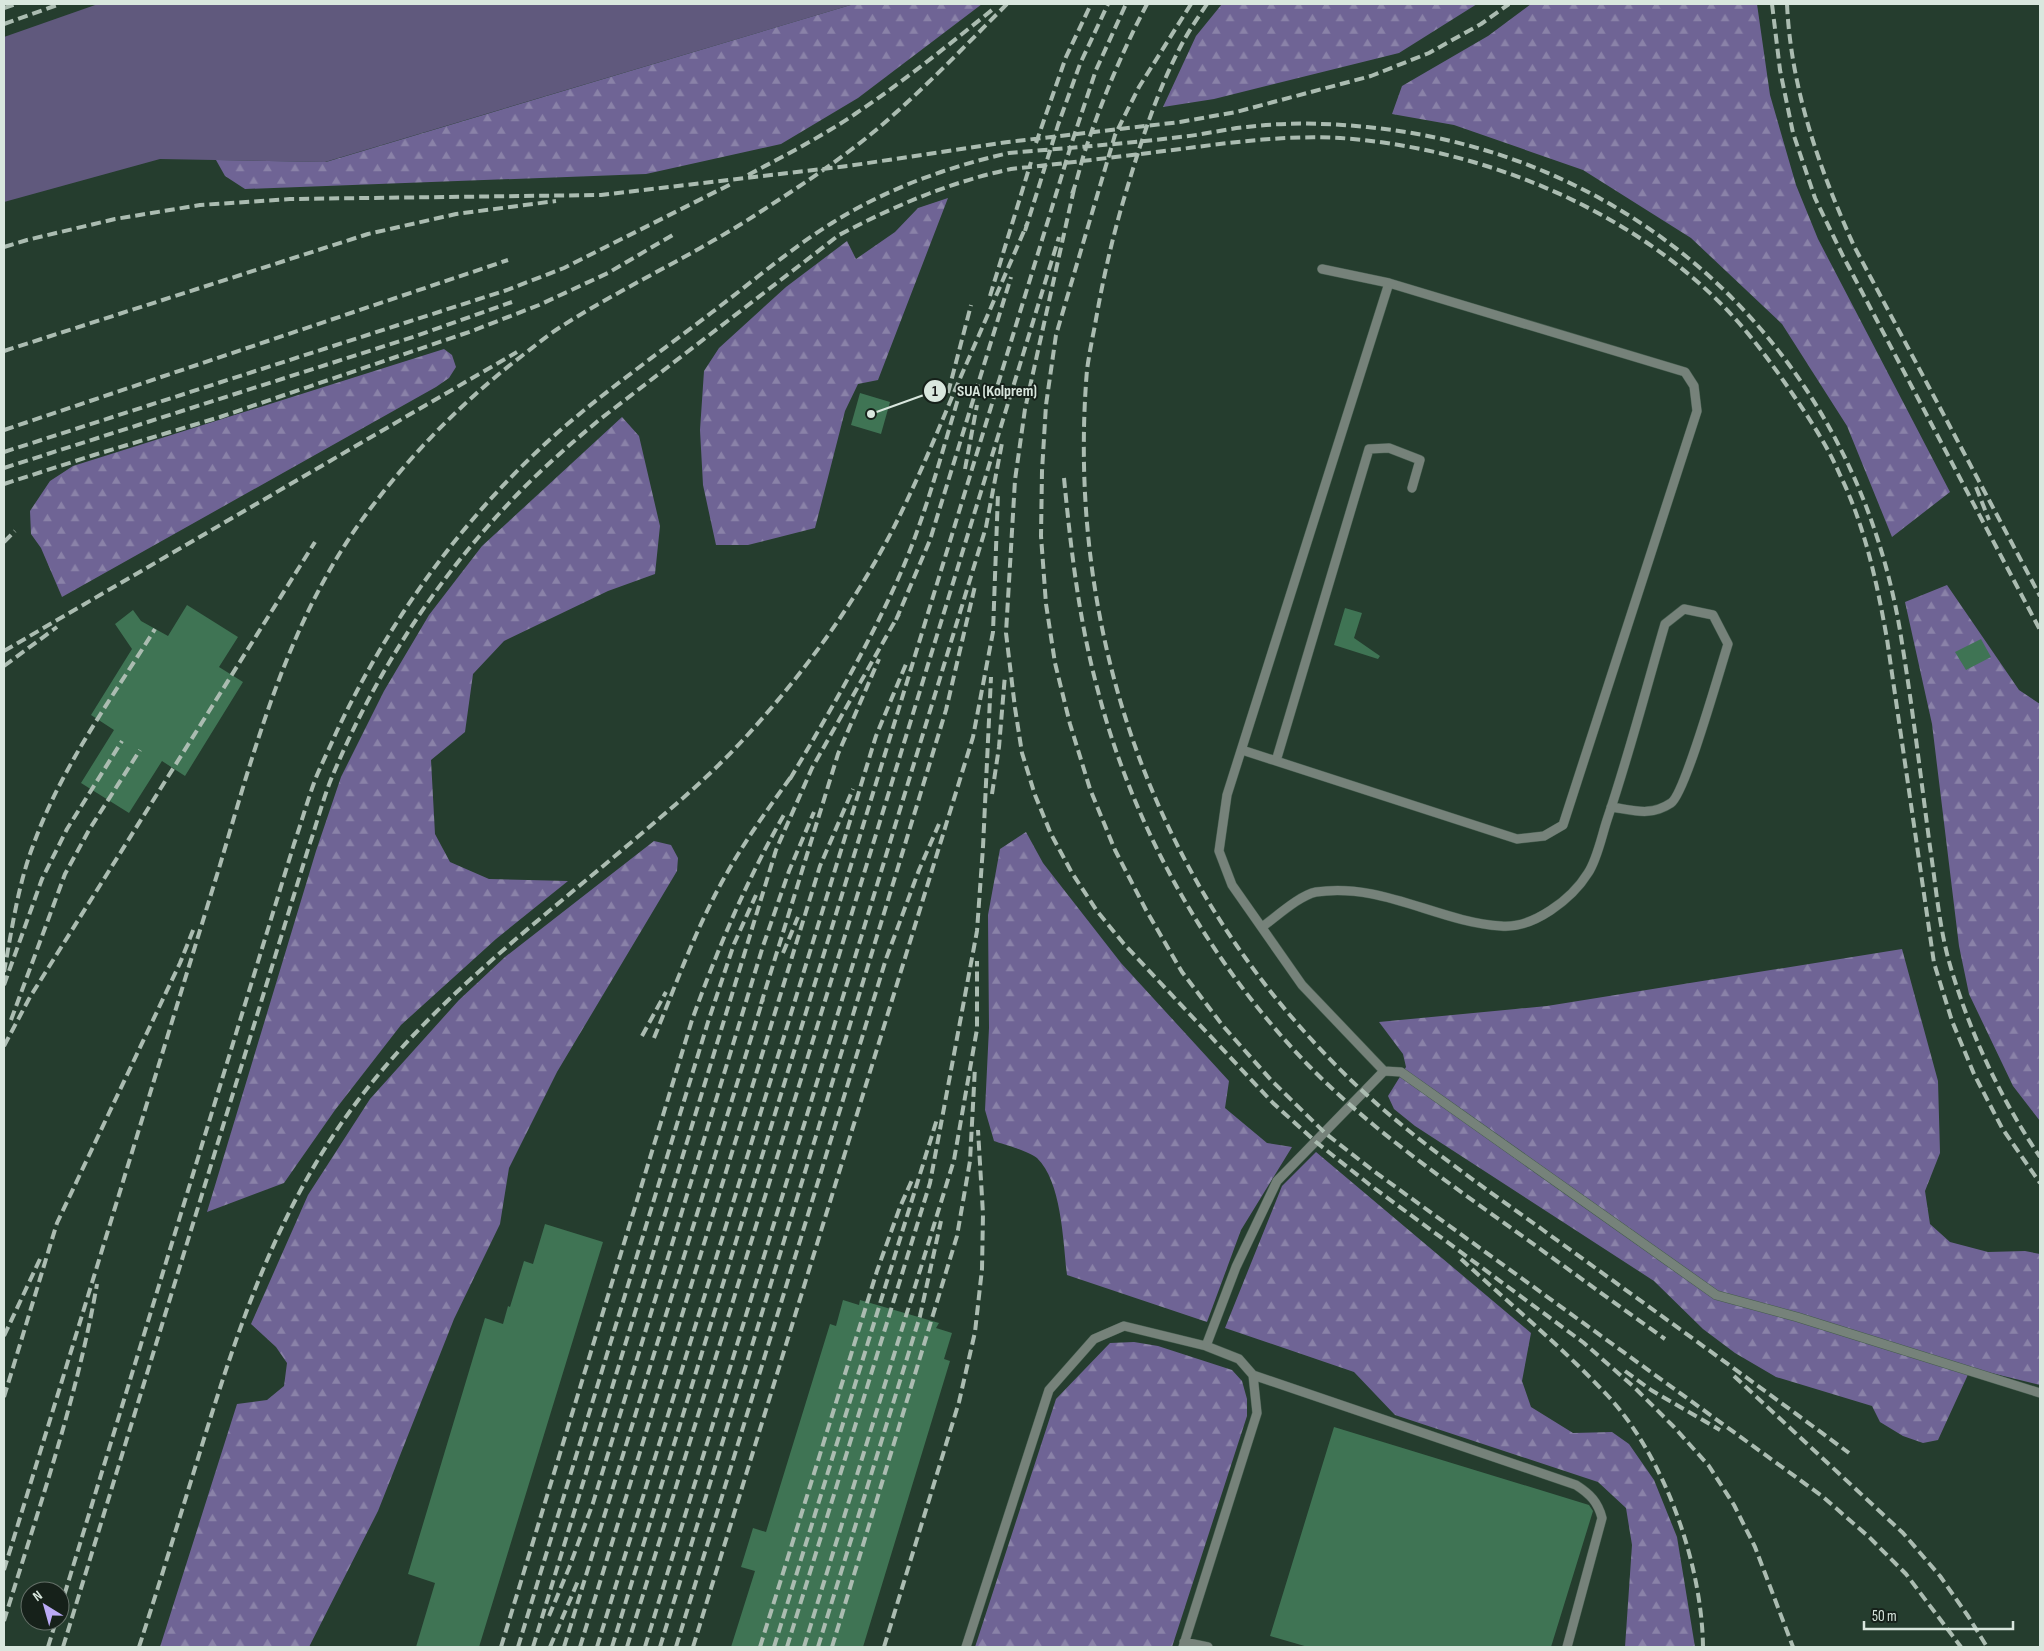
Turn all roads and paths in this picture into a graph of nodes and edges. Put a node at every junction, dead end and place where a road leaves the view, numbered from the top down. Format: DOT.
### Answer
graph roads {
  1 [pos="1322,269"];
  2 [pos="1389,283"];
  3 [pos="1412,488"];
  4 [pos="1242,750"];
  5 [pos="1276,761"];
  6 [pos="1611,807"];
  7 [pos="1262,927"];
  8 [pos="1384,1071"];
  9 [pos="1206,1346"];
  10 [pos="1253,1375"];
  11 [pos="2040,1393"];
  12 [pos="1183,1645"];
  13 [pos="966,1647"];
  14 [pos="1208,1647"];
  15 [pos="1567,1647"];
  1 -- 2 [label="lane"];
  2 -- 4 [label="lane"];
  2 -- 5 [label="lane"];
  3 -- 5 [label="lane"];
  4 -- 5 [label="lane"];
  4 -- 7 [label="lane"];
  6 -- 6 [label="lane"];
  6 -- 7 [label="lane"];
  7 -- 8 [label="lane"];
  8 -- 9 [label="lane"];
  8 -- 11 [label="lane"];
  9 -- 10 [label="lane"];
  9 -- 13 [label="lane"];
  10 -- 12 [label="lane"];
  10 -- 15 [label="lane"];
  12 -- 14 [label="lane"];
}
